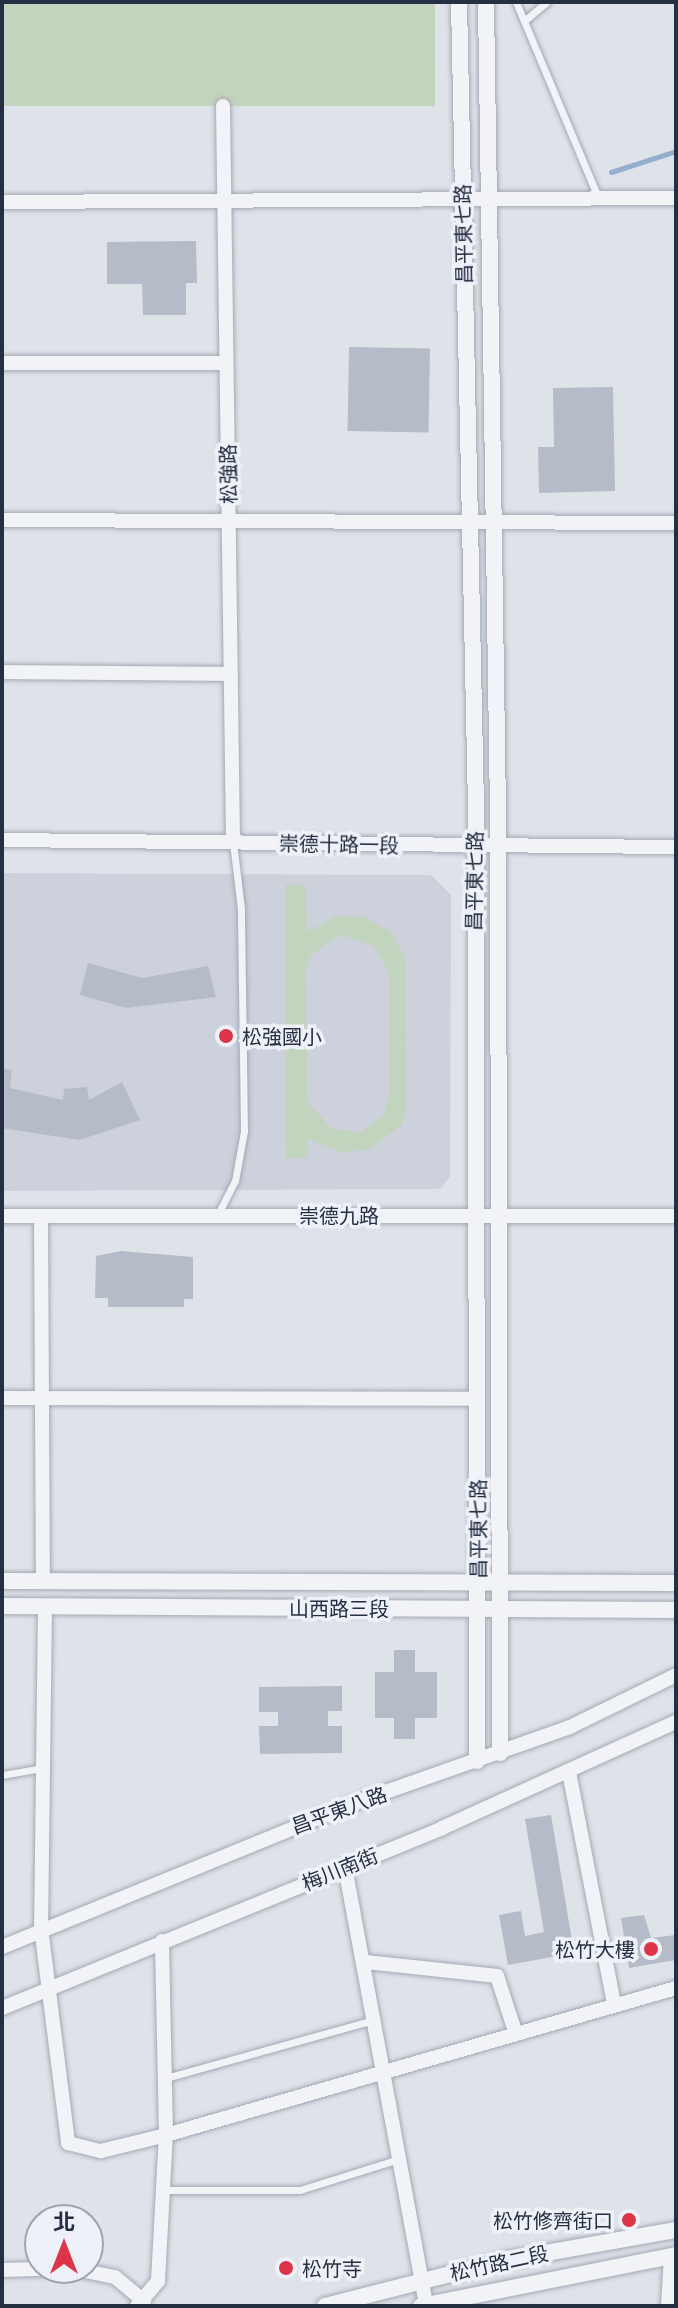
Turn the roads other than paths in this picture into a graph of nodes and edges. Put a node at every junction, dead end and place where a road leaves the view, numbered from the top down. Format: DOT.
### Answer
graph roads {
  1 [pos="459,2"];
  2 [pos="486,2"];
  3 [pos="516,2"];
  4 [pos="547,2"];
  5 [pos="523,17"];
  6 [pos="223,106"];
  7 [pos="676,198"];
  8 [pos="599,199"];
  9 [pos="462,200"];
  10 [pos="486,200"];
  11 [pos="2,202"];
  12 [pos="223,202"];
  13 [pos="2,363"];
  14 [pos="226,363"];
  15 [pos="2,520"];
  16 [pos="228,521"];
  17 [pos="470,523"];
  18 [pos="491,523"];
  19 [pos="676,523"];
  20 [pos="2,672"];
  21 [pos="231,674"];
  22 [pos="2,840"];
  23 [pos="233,842"];
  24 [pos="474,847"];
  25 [pos="495,847"];
  26 [pos="676,847"];
  27 [pos="218,1214"];
  28 [pos="2,1216"];
  29 [pos="41,1216"];
  30 [pos="472,1216"];
  31 [pos="676,1216"];
  32 [pos="495,1217"];
  33 [pos="2,1398"];
  34 [pos="41,1398"];
  35 [pos="477,1399"];
  36 [pos="43,1580"];
  37 [pos="2,1581"];
  38 [pos="479,1582"];
  39 [pos="499,1582"];
  40 [pos="676,1583"];
  41 [pos="2,1606"];
  42 [pos="45,1606"];
  43 [pos="477,1609"];
  44 [pos="500,1609"];
  45 [pos="676,1610"];
  46 [pos="676,1675"];
  47 [pos="676,1722"];
  48 [pos="500,1753"];
  49 [pos="477,1761"];
  50 [pos="42,1768"];
  51 [pos="569,1772"];
  52 [pos="2,1775"];
  53 [pos="345,1867"];
  54 [pos="41,1928"];
  55 [pos="162,1941"];
  56 [pos="2,1947"];
  57 [pos="366,1962"];
  58 [pos="50,1987"];
  59 [pos="676,1988"];
  60 [pos="614,2003"];
  61 [pos="2,2008"];
  62 [pos="376,2019"];
  63 [pos="516,2034"];
  64 [pos="384,2076"];
  65 [pos="164,2078"];
  66 [pos="166,2135"];
  67 [pos="399,2159"];
  68 [pos="164,2190"];
  69 [pos="676,2230"];
  70 [pos="674,2256"];
  71 [pos="24,2269"];
  72 [pos="2,2270"];
  73 [pos="104,2275"];
  74 [pos="421,2280"];
  75 [pos="141,2303"];
  76 [pos="325,2306"];
  77 [pos="424,2306"];
  78 [pos="668,2306"];
  1 -- 9 [label="street, 昌平東七路"];
  2 -- 10 [label="street, 昌平東七路"];
  3 -- 5 [label="lane"];
  4 -- 5 [label="lane"];
  5 -- 8 [label="lane"];
  6 -- 12 [label="street, 松強路"];
  7 -- 8 [label="street"];
  8 -- 10 [label="street"];
  9 -- 10 [label="street"];
  9 -- 12 [label="street"];
  9 -- 17 [label="street, 昌平東七路"];
  10 -- 18 [label="street, 昌平東七路"];
  11 -- 12 [label="street"];
  12 -- 14 [label="street, 松強路"];
  13 -- 14 [label="street"];
  14 -- 16 [label="street, 松強路"];
  15 -- 16 [label="street"];
  16 -- 17 [label="street"];
  16 -- 21 [label="street, 松強路"];
  17 -- 18 [label="street"];
  17 -- 24 [label="street, 昌平東七路"];
  18 -- 19 [label="street"];
  18 -- 25 [label="street, 昌平東七路"];
  20 -- 21 [label="street"];
  21 -- 23 [label="street, 松強路"];
  22 -- 23 [label="street, 崇德十路一段"];
  23 -- 24 [label="street, 崇德十路一段"];
  23 -- 27 [label="lane"];
  24 -- 25 [label="street, 崇德十路一段"];
  24 -- 30 [label="street, 昌平東七路"];
  25 -- 26 [label="street, 崇德十路一段"];
  25 -- 32 [label="street, 昌平東七路"];
  27 -- 29 [label="street, 崇德九路"];
  27 -- 30 [label="street, 崇德九路"];
  28 -- 29 [label="street, 崇德九路"];
  29 -- 34 [label="street"];
  30 -- 32 [label="street, 崇德九路"];
  30 -- 35 [label="street, 昌平東七路"];
  31 -- 32 [label="street, 崇德九路"];
  32 -- 39 [label="street, 昌平東七路"];
  33 -- 34 [label="street"];
  34 -- 35 [label="street"];
  34 -- 36 [label="street"];
  35 -- 38 [label="street, 昌平東七路"];
  36 -- 37 [label="street, 山西路三段"];
  36 -- 38 [label="street, 山西路三段"];
  38 -- 39 [label="street, 山西路三段"];
  38 -- 43 [label="street, 昌平東七路"];
  39 -- 40 [label="street, 山西路三段"];
  39 -- 44 [label="street, 昌平東七路"];
  41 -- 42 [label="street, 山西路三段"];
  42 -- 43 [label="street, 山西路三段"];
  42 -- 50 [label="street"];
  43 -- 44 [label="street, 山西路三段"];
  43 -- 49 [label="street, 昌平東七路"];
  44 -- 45 [label="street, 山西路三段"];
  44 -- 48 [label="street, 昌平東七路"];
  46 -- 48 [label="street, 昌平東八路"];
  47 -- 51 [label="street, 梅川南街"];
  48 -- 49 [label="street, 昌平東八路"];
  49 -- 54 [label="street, 昌平東八路"];
  50 -- 52 [label="lane"];
  50 -- 54 [label="street"];
  51 -- 53 [label="street, 梅川南街"];
  51 -- 60 [label="street"];
  53 -- 55 [label="street, 梅川南街"];
  53 -- 57 [label="street"];
  54 -- 56 [label="street, 昌平東八路"];
  54 -- 58 [label="street"];
  55 -- 58 [label="street, 梅川南街"];
  55 -- 65 [label="street"];
  57 -- 62 [label="street"];
  57 -- 63 [label="street"];
  58 -- 61 [label="street, 梅川南街"];
  58 -- 66 [label="street"];
  59 -- 60 [label="street"];
  60 -- 63 [label="street"];
  62 -- 64 [label="street"];
  62 -- 65 [label="lane"];
  63 -- 64 [label="street"];
  64 -- 66 [label="street"];
  64 -- 67 [label="street"];
  65 -- 66 [label="street"];
  66 -- 68 [label="street"];
  67 -- 68 [label="lane"];
  67 -- 74 [label="street"];
  68 -- 75 [label="street"];
  69 -- 74 [label="street, 松竹路二段"];
  70 -- 77 [label="street, 松竹路二段"];
  70 -- 78 [label="street"];
  71 -- 72 [label="street"];
  73 -- 75 [label="street"];
  74 -- 76 [label="street, 松竹路二段"];
  74 -- 77 [label="street"];
}
